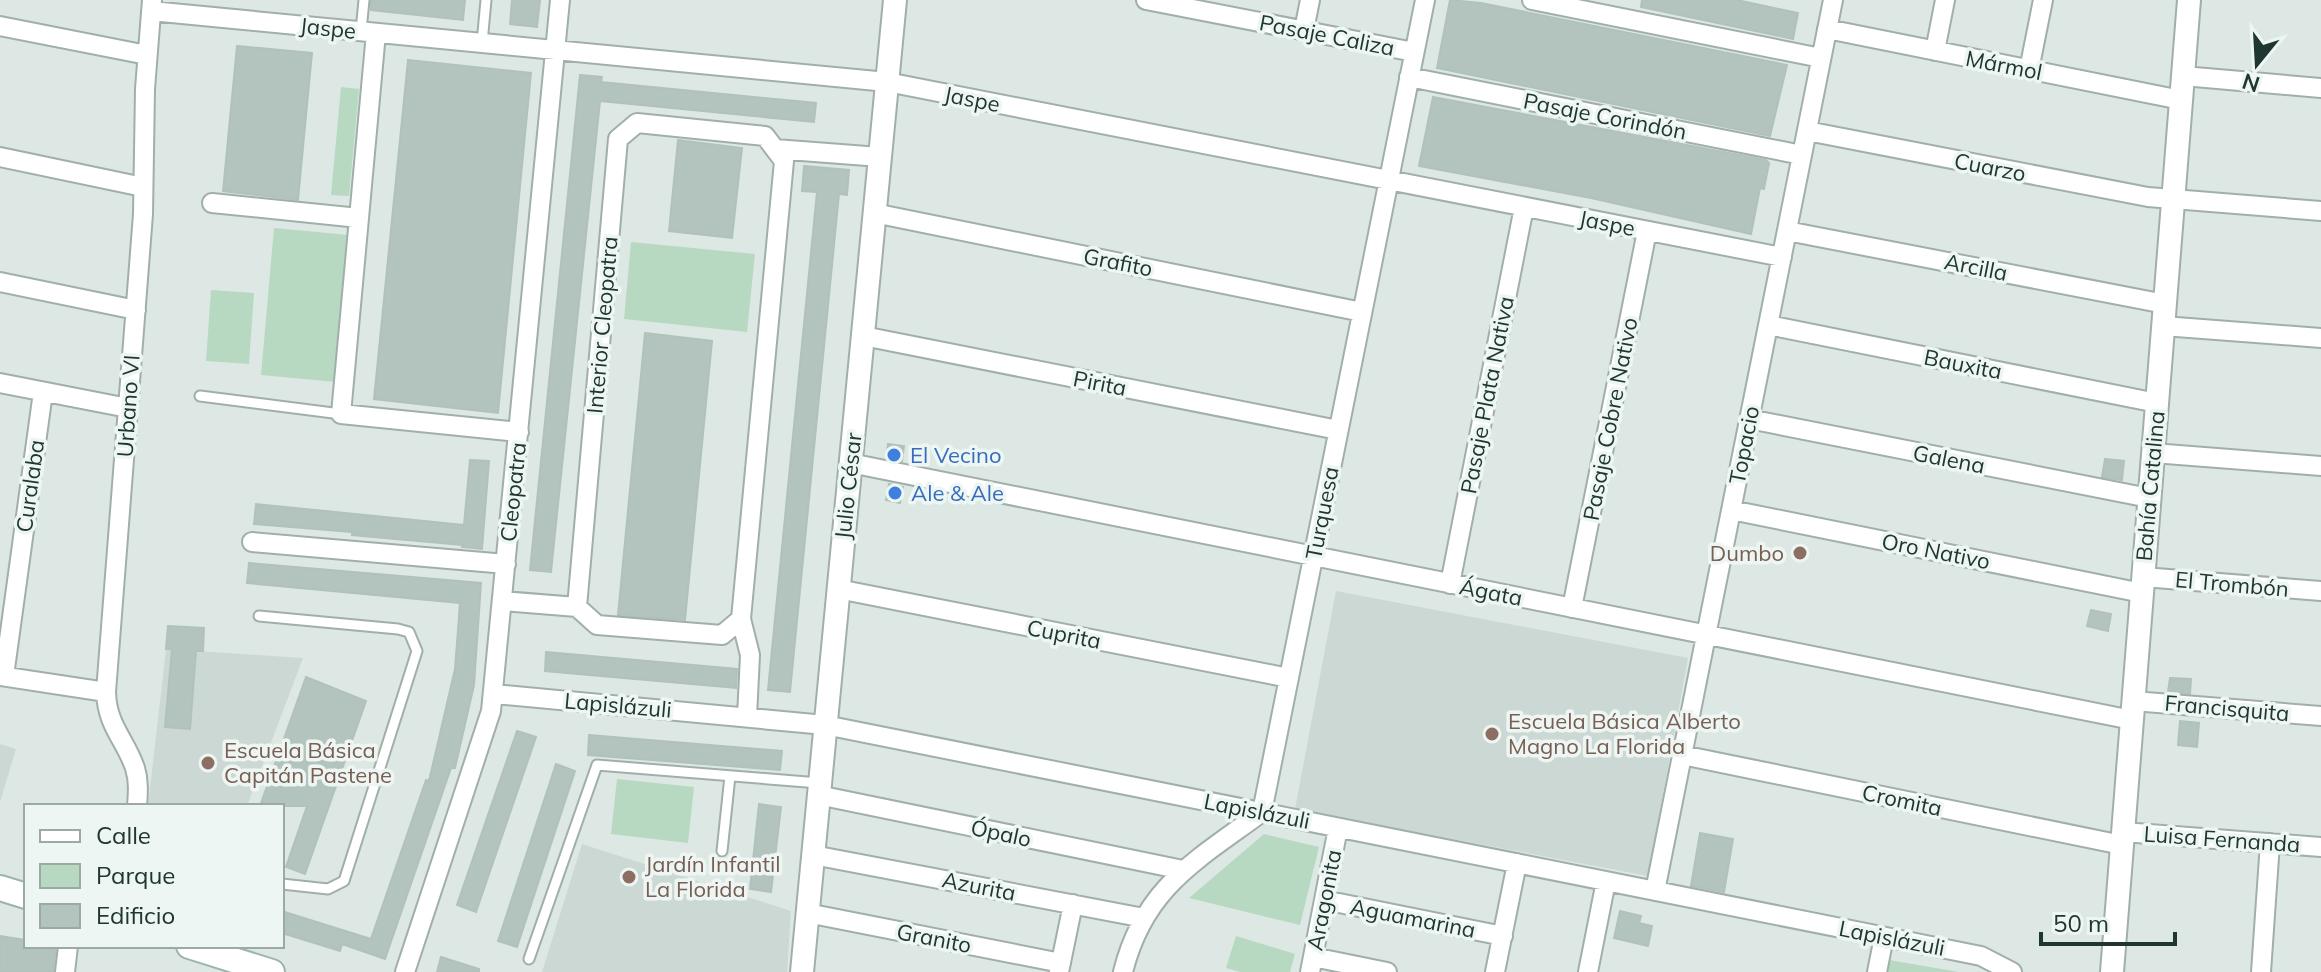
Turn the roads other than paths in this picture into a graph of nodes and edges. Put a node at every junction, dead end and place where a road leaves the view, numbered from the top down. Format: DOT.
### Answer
graph roads {
  1 [pos="364,0"];
  2 [pos="486,0"];
  3 [pos="560,0"];
  4 [pos="895,0"];
  5 [pos="1146,0"];
  6 [pos="1310,0"];
  7 [pos="1425,0"];
  8 [pos="1532,0"];
  9 [pos="1833,0"];
  10 [pos="1945,0"];
  11 [pos="2043,0"];
  12 [pos="2189,0"];
  13 [pos="152,5"];
  14 [pos="0,26"];
  15 [pos="1827,29"];
  16 [pos="1304,30"];
  17 [pos="368,32"];
  18 [pos="482,43"];
  19 [pos="555,50"];
  20 [pos="1935,51"];
  21 [pos="1414,52"];
  22 [pos="147,55"];
  23 [pos="1821,58"];
  24 [pos="2029,70"];
  25 [pos="2183,76"];
  26 [pos="1409,77"];
  27 [pos="887,82"];
  28 [pos="2321,88"];
  29 [pos="2181,100"];
  30 [pos="1807,131"];
  31 [pos="775,149"];
  32 [pos="1802,155"];
  33 [pos="0,157"];
  34 [pos="880,157"];
  35 [pos="1388,180"];
  36 [pos="143,187"];
  37 [pos="2173,199"];
  38 [pos="212,203"];
  39 [pos="1524,207"];
  40 [pos="2321,211"];
  41 [pos="874,213"];
  42 [pos="359,218"];
  43 [pos="1647,231"];
  44 [pos="1787,231"];
  45 [pos="1782,257"];
  46 [pos="0,282"];
  47 [pos="136,310"];
  48 [pos="1362,312"];
  49 [pos="2164,315"];
  50 [pos="1768,325"];
  51 [pos="863,336"];
  52 [pos="2321,338"];
  53 [pos="0,383"];
  54 [pos="43,392"];
  55 [pos="200,396"];
  56 [pos="2157,403"];
  57 [pos="128,408"];
  58 [pos="341,414"];
  59 [pos="1749,419"];
  60 [pos="1338,430"];
  61 [pos="519,432"];
  62 [pos="2153,453"];
  63 [pos="850,463"];
  64 [pos="2321,466"];
  65 [pos="2149,498"];
  66 [pos="1731,510"];
  67 [pos="252,542"];
  68 [pos="1313,556"];
  69 [pos="506,564"];
  70 [pos="1450,584"];
  71 [pos="2142,585"];
  72 [pos="838,589"];
  73 [pos="2321,591"];
  74 [pos="503,601"];
  75 [pos="577,607"];
  76 [pos="1572,608"];
  77 [pos="259,616"];
  78 [pos="741,619"];
  79 [pos="1706,635"];
  80 [pos="2,676"];
  81 [pos="1289,678"];
  82 [pos="106,692"];
  83 [pos="494,694"];
  84 [pos="2132,711"];
  85 [pos="2321,716"];
  86 [pos="747,717"];
  87 [pos="825,725"];
  88 [pos="1682,755"];
  89 [pos="730,776"];
  90 [pos="819,789"];
  91 [pos="137,804"];
  92 [pos="1262,812"];
  93 [pos="1338,828"];
  94 [pos="2122,838"];
  95 [pos="2270,843"];
  96 [pos="2321,847"];
  97 [pos="722,851"];
  98 [pos="813,855"];
  99 [pos="1517,863"];
  100 [pos="1183,870"];
  101 [pos="1606,881"];
  102 [pos="284,884"];
  103 [pos="0,888"];
  104 [pos="1655,891"];
  105 [pos="24,895"];
  106 [pos="1324,900"];
  107 [pos="1073,904"];
  108 [pos="807,913"];
  109 [pos="1144,918"];
  110 [pos="1503,936"];
  111 [pos="1884,937"];
  112 [pos="68,948"];
  113 [pos="213,950"];
  114 [pos="529,959"];
  115 [pos="1311,965"];
  116 [pos="1060,968"];
  117 [pos="65,972"];
  118 [pos="272,972"];
  119 [pos="405,972"];
  120 [pos="802,972"];
  121 [pos="1123,972"];
  122 [pos="1387,972"];
  123 [pos="1495,972"];
  124 [pos="1588,972"];
  125 [pos="1877,972"];
  126 [pos="2012,972"];
  127 [pos="2112,972"];
  128 [pos="2261,972"];
  1 -- 17 [label="lane"];
  2 -- 18 [label="lane"];
  3 -- 19 [label="street, Cleopatra"];
  4 -- 27 [label="street, Julio César"];
  5 -- 16 [label="street, Pasaje Caliza"];
  6 -- 16 [label="street"];
  7 -- 21 [label="street, Turquesa"];
  8 -- 23 [label="street"];
  9 -- 15 [label="street, Topacio"];
  10 -- 20 [label="street"];
  11 -- 24 [label="street"];
  12 -- 25 [label="street, Bahía Catalina"];
  13 -- 17 [label="street, Jaspe"];
  13 -- 22 [label="street, Urbano VI"];
  14 -- 22 [label="street"];
  15 -- 20 [label="street, Mármol"];
  15 -- 23 [label="street, Topacio"];
  16 -- 21 [label="street, Pasaje Caliza"];
  17 -- 18 [label="street, Jaspe"];
  17 -- 42 [label="street"];
  18 -- 19 [label="street, Jaspe"];
  19 -- 27 [label="street, Jaspe"];
  19 -- 61 [label="street, Cleopatra"];
  20 -- 24 [label="street, Mármol"];
  21 -- 26 [label="street, Turquesa"];
  22 -- 36 [label="street, Urbano VI"];
  23 -- 30 [label="street, Topacio"];
  24 -- 29 [label="street, Mármol"];
  25 -- 28 [label="street"];
  25 -- 29 [label="street, Bahía Catalina"];
  26 -- 32 [label="street, Pasaje Corindón"];
  26 -- 35 [label="street, Turquesa"];
  27 -- 34 [label="street, Julio César"];
  27 -- 35 [label="street, Jaspe"];
  29 -- 37 [label="street, Bahía Catalina"];
  30 -- 32 [label="street, Topacio"];
  30 -- 37 [label="street, Cuarzo"];
  31 -- 34 [label="street"];
  31 -- 75 [label="street, Interior Cleopatra"];
  31 -- 78 [label="street"];
  32 -- 44 [label="street, Topacio"];
  33 -- 36 [label="street"];
  34 -- 41 [label="street, Julio César"];
  35 -- 39 [label="street, Jaspe"];
  35 -- 48 [label="street, Turquesa"];
  36 -- 47 [label="street, Urbano VI"];
  37 -- 40 [label="street, Cuarzo"];
  37 -- 49 [label="street, Bahía Catalina"];
  38 -- 42 [label="street"];
  39 -- 43 [label="street, Jaspe"];
  39 -- 70 [label="street, Pasaje Plata Nativa"];
  41 -- 48 [label="street, Grafito"];
  41 -- 51 [label="street, Julio César"];
  42 -- 58 [label="street"];
  43 -- 45 [label="street, Jaspe"];
  43 -- 76 [label="street, Pasaje Cobre Nativo"];
  44 -- 45 [label="street, Topacio"];
  44 -- 49 [label="street, Arcilla"];
  45 -- 50 [label="street, Topacio"];
  46 -- 47 [label="street"];
  47 -- 57 [label="street, Urbano VI"];
  48 -- 60 [label="street, Turquesa"];
  49 -- 52 [label="street, Arcilla"];
  49 -- 56 [label="street, Bahía Catalina"];
  50 -- 56 [label="street, Bauxita"];
  50 -- 59 [label="street, Topacio"];
  51 -- 60 [label="street, Pirita"];
  51 -- 63 [label="street, Julio César"];
  53 -- 54 [label="street"];
  54 -- 57 [label="street"];
  54 -- 80 [label="street, Curalaba"];
  55 -- 58 [label="lane"];
  56 -- 62 [label="street, Bahía Catalina"];
  57 -- 82 [label="street, Urbano VI"];
  58 -- 61 [label="street"];
  59 -- 65 [label="street, Galena"];
  59 -- 66 [label="street, Topacio"];
  60 -- 68 [label="street, Turquesa"];
  61 -- 69 [label="street, Cleopatra"];
  62 -- 64 [label="street"];
  62 -- 65 [label="street, Bahía Catalina"];
  63 -- 68 [label="street, Ágata"];
  63 -- 72 [label="street, Julio César"];
  65 -- 71 [label="street, Bahía Catalina"];
  66 -- 71 [label="street, Oro Nativo"];
  66 -- 79 [label="street, Topacio"];
  67 -- 69 [label="street"];
  68 -- 70 [label="street, Ágata"];
  68 -- 81 [label="street, Turquesa"];
  69 -- 74 [label="street, Cleopatra"];
  70 -- 76 [label="street, Ágata"];
  71 -- 73 [label="street, El Trombón"];
  71 -- 84 [label="street, Bahía Catalina"];
  72 -- 81 [label="street, Cuprita"];
  72 -- 87 [label="street, Julio César"];
  74 -- 75 [label="street"];
  74 -- 83 [label="street, Cleopatra"];
  75 -- 78 [label="street"];
  76 -- 79 [label="street, Ágata"];
  77 -- 102 [label="lane"];
  78 -- 86 [label="street"];
  79 -- 84 [label="street, Ágata"];
  79 -- 88 [label="street, Topacio"];
  80 -- 82 [label="street"];
  81 -- 92 [label="street, Turquesa"];
  82 -- 91 [label="street, Urbano VI"];
  83 -- 86 [label="street, Lapislázuli"];
  83 -- 119 [label="street, Cleopatra"];
  84 -- 85 [label="street, Francisquita"];
  84 -- 94 [label="street, Bahía Catalina"];
  86 -- 87 [label="street, Lapislázuli"];
  87 -- 90 [label="street, Julio César"];
  87 -- 92 [label="street, Lapislázuli"];
  88 -- 94 [label="street, Cromita"];
  88 -- 104 [label="street, Topacio"];
  89 -- 90 [label="lane"];
  89 -- 97 [label="lane"];
  89 -- 114 [label="lane"];
  90 -- 98 [label="street, Julio César"];
  90 -- 100 [label="street, Ópalo"];
  92 -- 93 [label="street, Lapislázuli"];
  92 -- 100 [label="street"];
  93 -- 99 [label="street, Lapislázuli"];
  93 -- 106 [label="street, Aragonita"];
  94 -- 95 [label="street, Luisa Fernanda"];
  94 -- 127 [label="street, Bahía Catalina"];
  95 -- 96 [label="street, Luisa Fernanda"];
  95 -- 128 [label="street"];
  98 -- 107 [label="street, Azurita"];
  98 -- 108 [label="street, Julio César"];
  99 -- 101 [label="street, Lapislázuli"];
  99 -- 110 [label="street"];
  100 -- 109 [label="street"];
  101 -- 104 [label="street, Lapislázuli"];
  101 -- 124 [label="street"];
  103 -- 105 [label="main road"];
  104 -- 111 [label="street, Lapislázuli"];
  106 -- 110 [label="street, Aguamarina"];
  106 -- 115 [label="street, Aragonita"];
  107 -- 109 [label="street, Azurita"];
  107 -- 116 [label="street"];
  108 -- 116 [label="street, Granito"];
  108 -- 120 [label="street, Julio César"];
  109 -- 121 [label="street"];
  110 -- 123 [label="street"];
  111 -- 125 [label="street"];
  111 -- 126 [label="street, Lapislázuli"];
  112 -- 117 [label="street"];
  113 -- 118 [label="main road"];
  115 -- 122 [label="street"];
}
